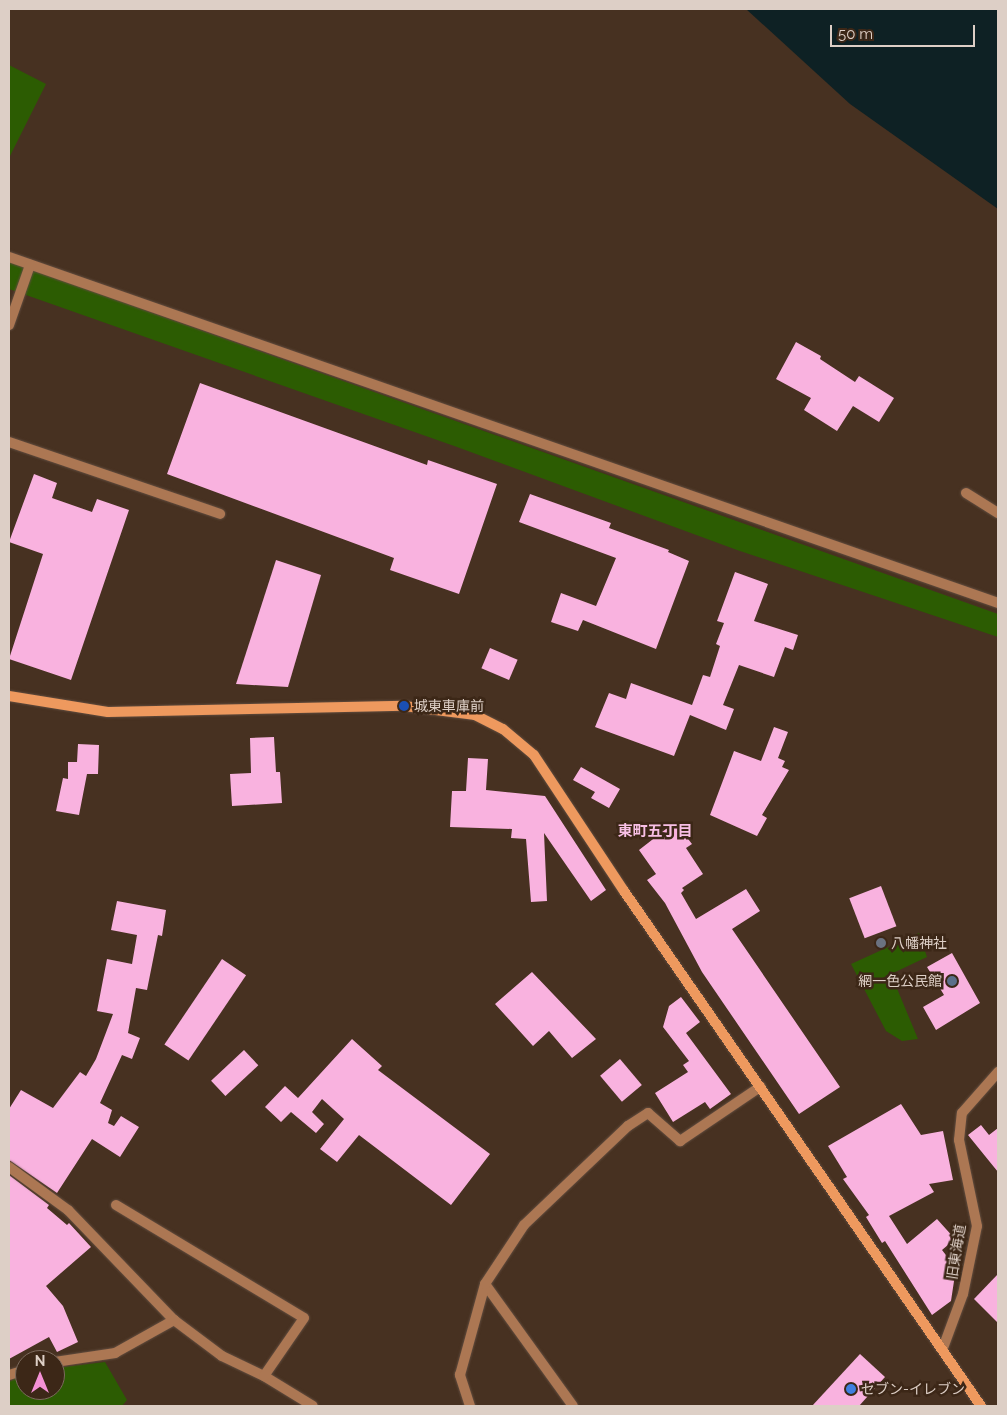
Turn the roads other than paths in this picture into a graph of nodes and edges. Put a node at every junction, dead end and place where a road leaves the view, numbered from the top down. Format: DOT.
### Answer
graph roads {
  1 [pos="9,257"];
  2 [pos="30,265"];
  3 [pos="9,325"];
  4 [pos="9,442"];
  5 [pos="966,493"];
  6 [pos="998,513"];
  7 [pos="220,514"];
  8 [pos="998,603"];
  9 [pos="9,696"];
  10 [pos="998,1072"];
  11 [pos="760,1087"];
  12 [pos="9,1167"];
  13 [pos="116,1205"];
  14 [pos="485,1284"];
  15 [pos="174,1320"];
  16 [pos="943,1348"];
  17 [pos="65,1360"];
  18 [pos="264,1376"];
  19 [pos="313,1406"];
  20 [pos="470,1406"];
  21 [pos="573,1406"];
  22 [pos="982,1406"];
  1 -- 2 [label="street"];
  2 -- 3 [label="street"];
  2 -- 8 [label="street"];
  4 -- 7 [label="street"];
  5 -- 6 [label="street"];
  9 -- 11 [label="street"];
  10 -- 16 [label="street, 旧東海道"];
  11 -- 14 [label="street"];
  11 -- 16 [label="street"];
  12 -- 15 [label="street"];
  13 -- 18 [label="street"];
  14 -- 20 [label="street"];
  14 -- 21 [label="street"];
  15 -- 17 [label="street"];
  15 -- 18 [label="street"];
  16 -- 22 [label="street"];
  18 -- 19 [label="street"];
}
